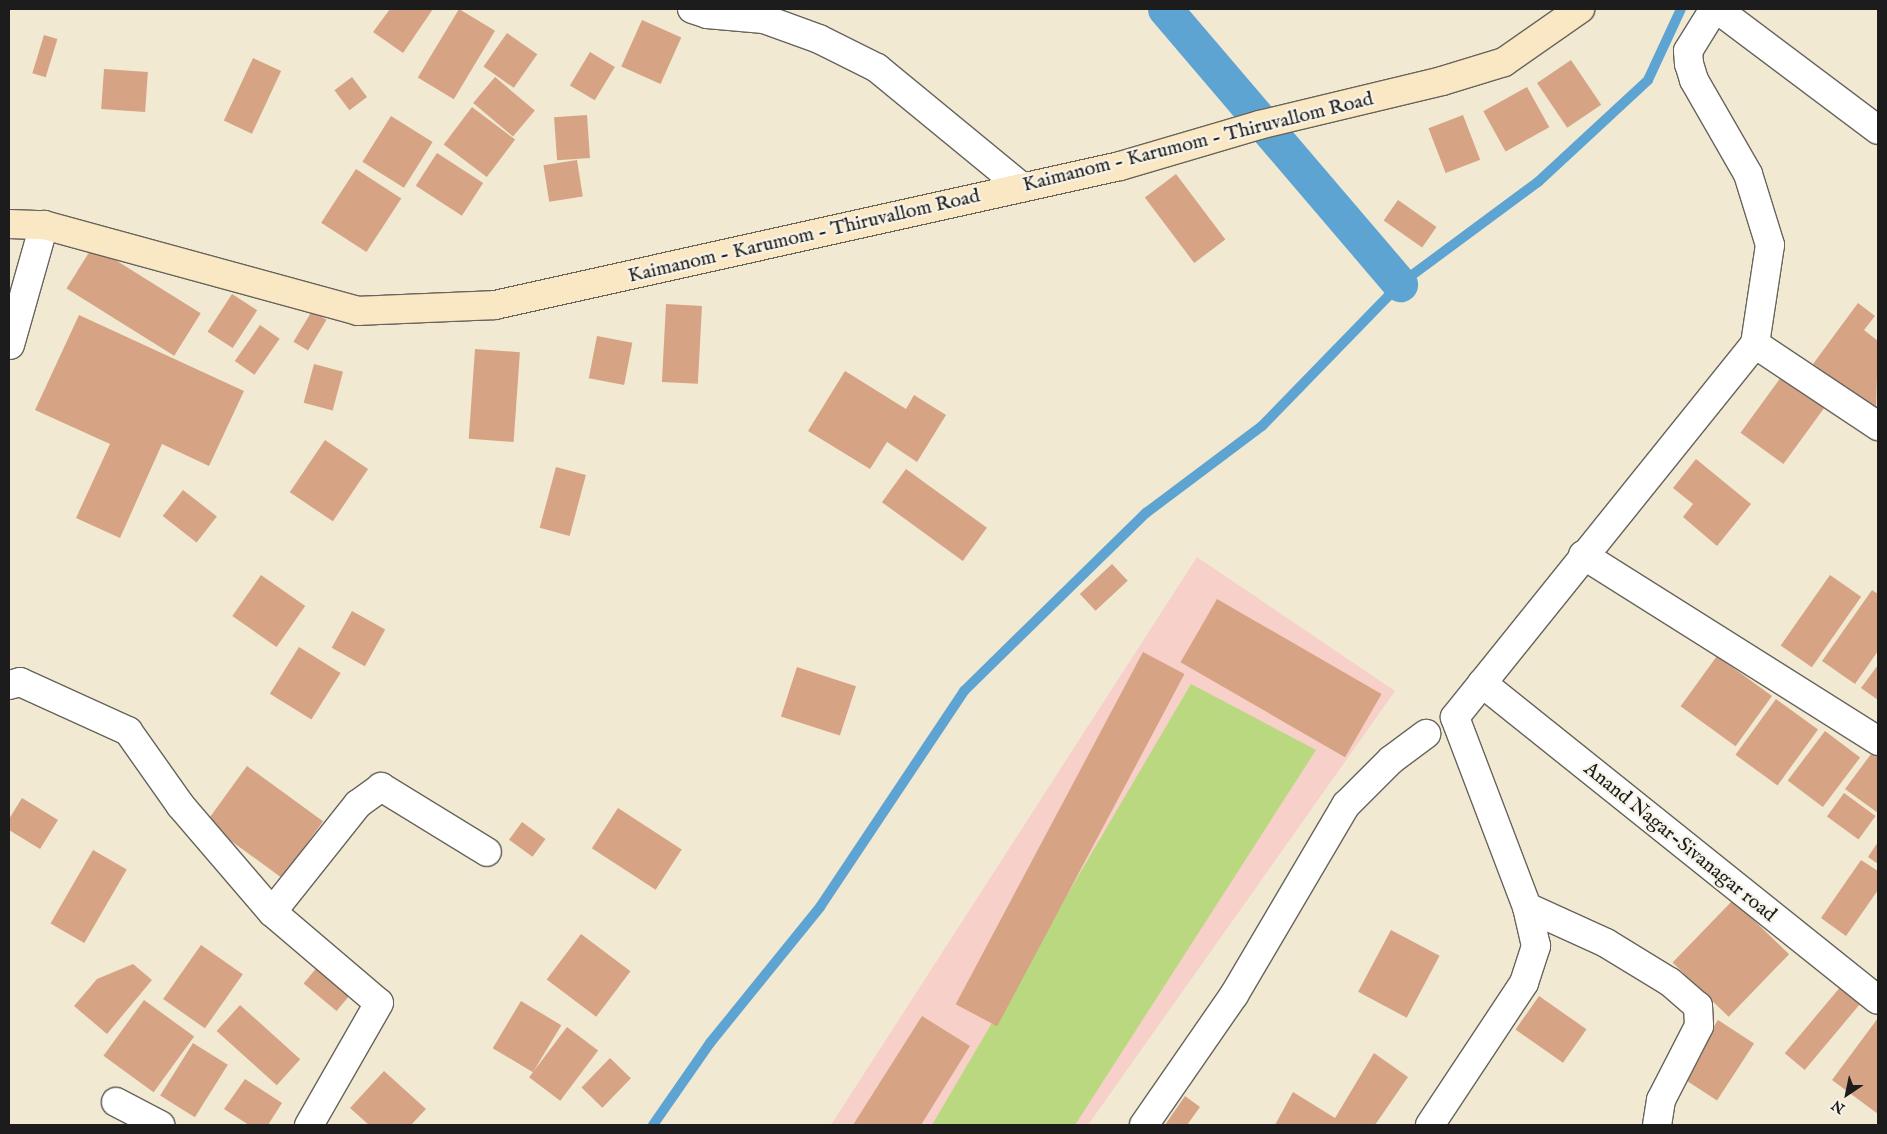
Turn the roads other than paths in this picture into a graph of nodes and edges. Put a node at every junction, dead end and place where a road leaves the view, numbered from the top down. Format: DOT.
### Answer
graph roads {
  1 [pos="692,9"];
  2 [pos="1580,9"];
  3 [pos="1716,9"];
  4 [pos="768,14"];
  5 [pos="1878,130"];
  6 [pos="1022,187"];
  7 [pos="9,224"];
  8 [pos="44,225"];
  9 [pos="1755,344"];
  10 [pos="10,345"];
  11 [pos="1878,426"];
  12 [pos="1583,555"];
  13 [pos="1482,683"];
  14 [pos="9,685"];
  15 [pos="1426,734"];
  16 [pos="1878,741"];
  17 [pos="487,852"];
  18 [pos="1528,907"];
  19 [pos="272,912"];
  20 [pos="1878,1000"];
  21 [pos="116,1102"];
  22 [pos="160,1125"];
  23 [pos="309,1125"];
  24 [pos="1144,1125"];
  25 [pos="1430,1125"];
  26 [pos="1657,1125"];
  1 -- 4 [label="street"];
  2 -- 6 [label="main road, Kaimanom - Karumom - Thiruvallom Road"];
  3 -- 5 [label="street"];
  3 -- 9 [label="street"];
  4 -- 6 [label="street"];
  6 -- 8 [label="main road, Kaimanom - Karumom - Thiruvallom Road"];
  7 -- 8 [label="main road, Kaimanom - Karumom - Thiruvallom Road"];
  8 -- 10 [label="street"];
  9 -- 11 [label="street"];
  9 -- 12 [label="street"];
  12 -- 13 [label="street"];
  12 -- 16 [label="street"];
  13 -- 18 [label="street"];
  13 -- 20 [label="street, Anand Nagar-Sivanagar road"];
  14 -- 19 [label="street"];
  15 -- 24 [label="street"];
  17 -- 19 [label="street"];
  18 -- 25 [label="street"];
  18 -- 26 [label="street"];
  19 -- 23 [label="street"];
  21 -- 22 [label="street"];
}
